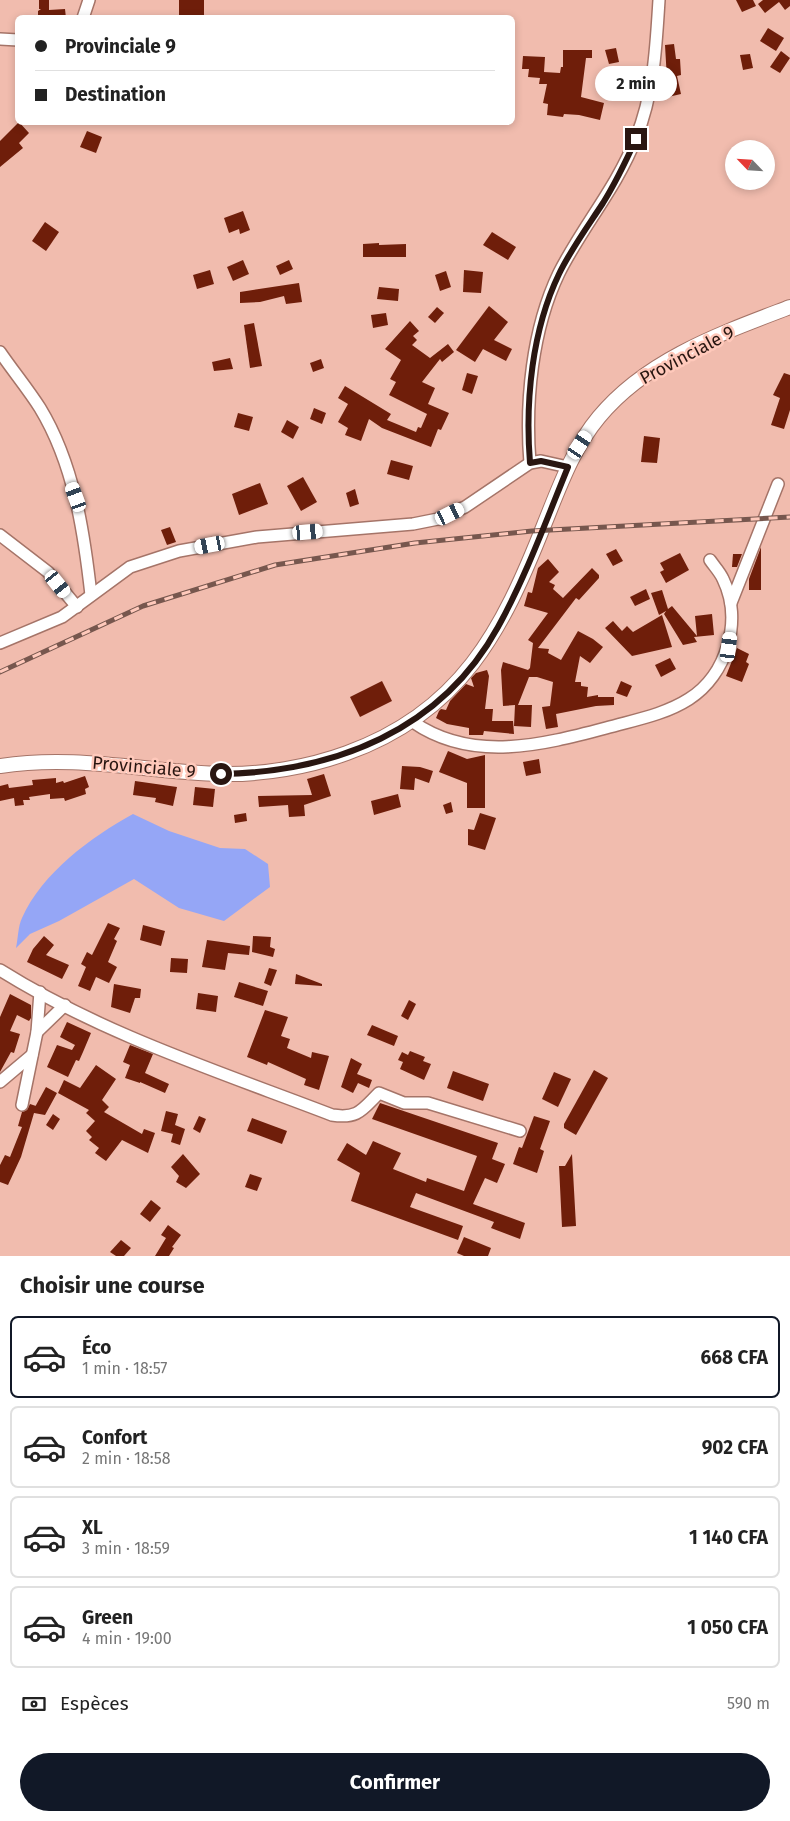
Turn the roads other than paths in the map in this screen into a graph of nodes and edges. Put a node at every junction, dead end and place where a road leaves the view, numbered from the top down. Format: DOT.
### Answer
graph roads {
  1 [pos="89,0"];
  2 [pos="659,0"];
  3 [pos="84,15"];
  4 [pos="0,39"];
  5 [pos="15,40"];
  6 [pos="790,307"];
  7 [pos="0,352"];
  8 [pos="530,463"];
  9 [pos="568,467"];
  10 [pos="778,484"];
  11 [pos="0,535"];
  12 [pos="710,560"];
  13 [pos="91,595"];
  14 [pos="731,603"];
  15 [pos="77,606"];
  16 [pos="0,643"];
  17 [pos="413,722"];
  18 [pos="0,766"];
  19 [pos="0,970"];
  20 [pos="40,992"];
  21 [pos="65,1005"];
  22 [pos="37,1032"];
  23 [pos="32,1055"];
  24 [pos="0,1082"];
  25 [pos="22,1105"];
  26 [pos="520,1131"];
  1 -- 3 [label="street"];
  2 -- 8 [label="street"];
  4 -- 5 [label="street"];
  6 -- 9 [label="main road, Provinciale 9"];
  7 -- 13 [label="street"];
  8 -- 9 [label="street"];
  8 -- 13 [label="street"];
  9 -- 17 [label="main road, Provinciale 9"];
  10 -- 14 [label="street"];
  11 -- 15 [label="street"];
  12 -- 14 [label="street"];
  13 -- 15 [label="street"];
  14 -- 17 [label="street"];
  15 -- 16 [label="street"];
  17 -- 18 [label="main road, Provinciale 9"];
  19 -- 20 [label="street"];
  20 -- 21 [label="street"];
  20 -- 22 [label="street"];
  21 -- 22 [label="street"];
  21 -- 26 [label="street"];
  22 -- 23 [label="street"];
  23 -- 24 [label="street"];
  23 -- 25 [label="street"];
}
